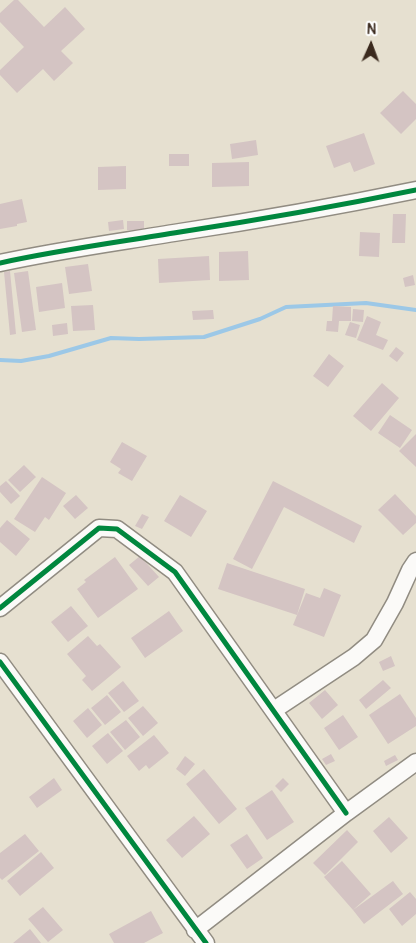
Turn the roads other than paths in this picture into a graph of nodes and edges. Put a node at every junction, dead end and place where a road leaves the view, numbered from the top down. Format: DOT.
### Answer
graph roads {
  1 [pos="416,190"];
  2 [pos="0,264"];
  3 [pos="416,561"];
  4 [pos="0,608"];
  5 [pos="0,662"];
  6 [pos="274,710"];
  7 [pos="416,762"];
  8 [pos="346,813"];
  9 [pos="195,930"];
  10 [pos="206,943"];
  1 -- 2 [label="street"];
  3 -- 6 [label="street"];
  4 -- 6 [label="street"];
  5 -- 9 [label="street"];
  6 -- 8 [label="street"];
  7 -- 8 [label="street"];
  8 -- 9 [label="street"];
  9 -- 10 [label="street"];
}
